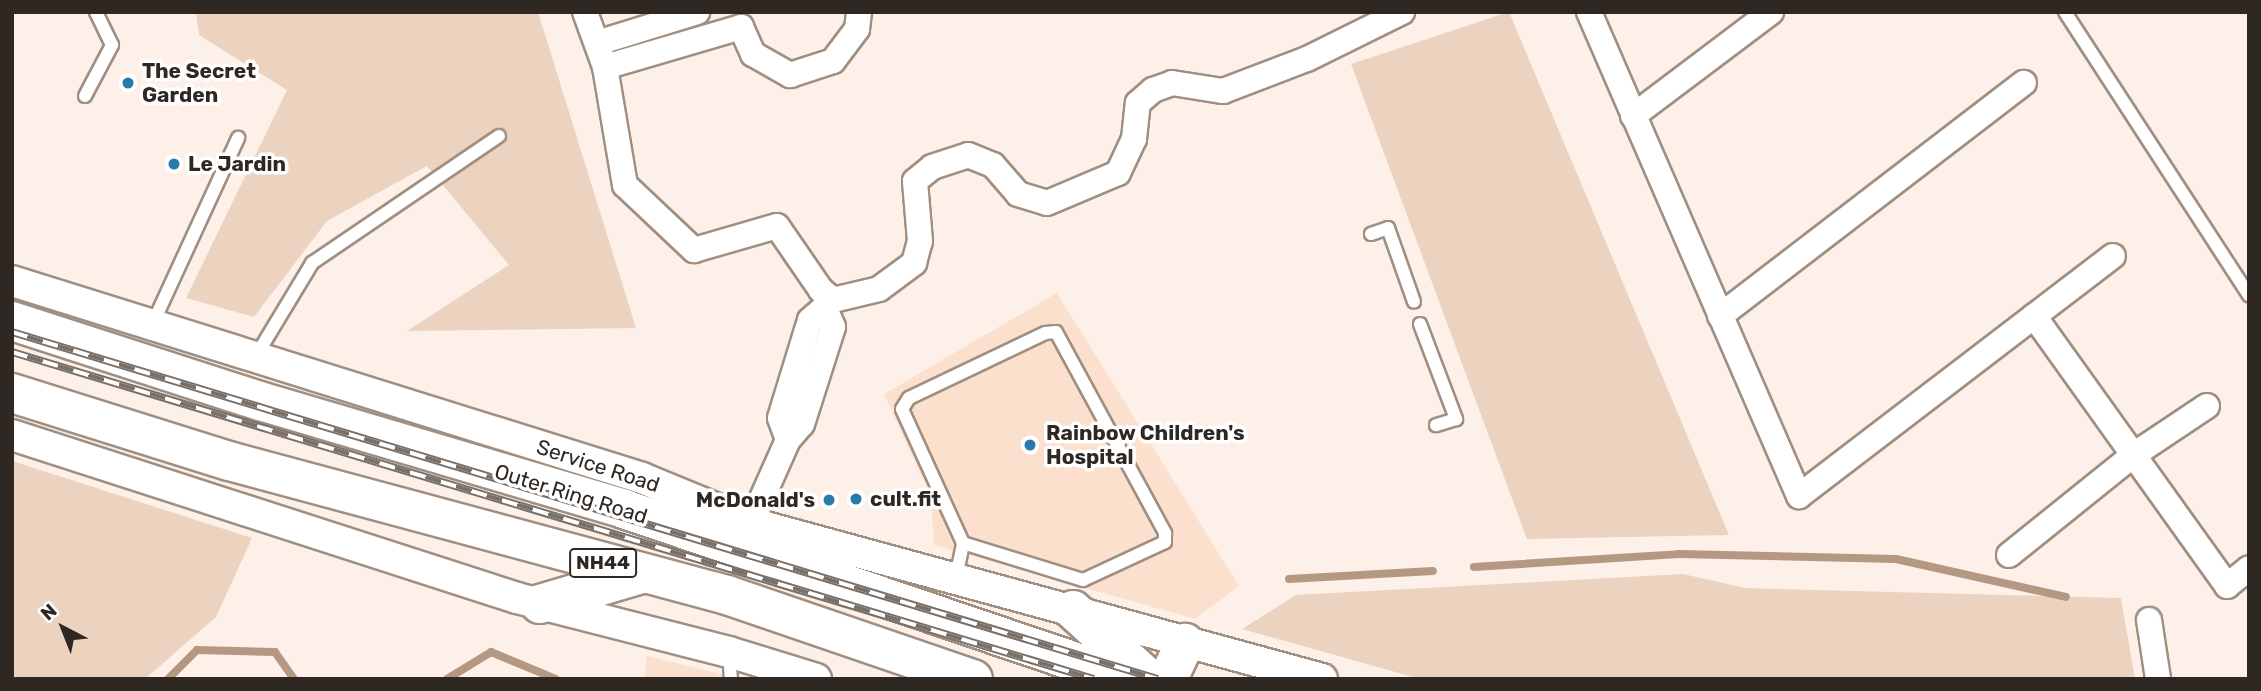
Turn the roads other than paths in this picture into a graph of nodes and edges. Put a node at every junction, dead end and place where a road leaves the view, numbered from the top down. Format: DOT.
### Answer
graph roads {
  1 [pos="96,12"];
  2 [pos="585,12"];
  3 [pos="696,12"];
  4 [pos="859,12"];
  5 [pos="1402,12"];
  6 [pos="1588,12"];
  7 [pos="1771,12"];
  8 [pos="2065,12"];
  9 [pos="597,43"];
  10 [pos="605,67"];
  11 [pos="2024,83"];
  12 [pos="85,96"];
  13 [pos="1633,116"];
  14 [pos="499,136"];
  15 [pos="238,138"];
  16 [pos="1371,234"];
  17 [pos="2113,256"];
  18 [pos="12,281"];
  19 [pos="2249,295"];
  20 [pos="1414,302"];
  21 [pos="829,304"];
  22 [pos="1720,316"];
  23 [pos="2034,316"];
  24 [pos="12,321"];
  25 [pos="153,324"];
  26 [pos="1420,324"];
  27 [pos="256,357"];
  28 [pos="12,393"];
  29 [pos="2207,406"];
  30 [pos="1436,425"];
  31 [pos="12,435"];
  32 [pos="2132,456"];
  33 [pos="751,523"];
  34 [pos="963,543"];
  35 [pos="2010,555"];
  36 [pos="2249,568"];
  37 [pos="641,574"];
  38 [pos="956,578"];
  39 [pos="1078,595"];
  40 [pos="540,604"];
  41 [pos="2149,621"];
  42 [pos="1185,643"];
  43 [pos="730,665"];
  44 [pos="816,679"];
  45 [pos="973,679"];
  46 [pos="1126,679"];
  47 [pos="1149,679"];
  48 [pos="1168,679"];
  49 [pos="1322,679"];
  50 [pos="2158,679"];
  1 -- 12 [label="lane"];
  2 -- 9 [label="street"];
  3 -- 9 [label="street"];
  4 -- 10 [label="street"];
  5 -- 21 [label="street"];
  6 -- 13 [label="street"];
  7 -- 13 [label="street"];
  8 -- 19 [label="lane"];
  9 -- 10 [label="street"];
  10 -- 21 [label="street"];
  11 -- 22 [label="street"];
  13 -- 22 [label="street"];
  14 -- 27 [label="lane"];
  15 -- 25 [label="lane"];
  16 -- 20 [label="lane"];
  17 -- 23 [label="street"];
  18 -- 25 [label="street, Service Road"];
  21 -- 33 [label="street"];
  22 -- 23 [label="street"];
  23 -- 32 [label="street"];
  24 -- 46 [label="highway, Outer Ring Road"];
  25 -- 27 [label="street, Service Road"];
  26 -- 30 [label="lane"];
  27 -- 33 [label="street, Service Road"];
  28 -- 37 [label="highway, NH44"];
  29 -- 32 [label="street"];
  31 -- 40 [label="street"];
  32 -- 35 [label="street"];
  32 -- 36 [label="street"];
  33 -- 38 [label="street, Service Road"];
  34 -- 38 [label="lane"];
  34 -- 39 [label="lane"];
  34 -- 39 [label="lane"];
  37 -- 40 [label="highway"];
  37 -- 45 [label="highway, NH44"];
  38 -- 39 [label="street, Service Road"];
  39 -- 42 [label="street, Service Road"];
  39 -- 47 [label="highway"];
  40 -- 43 [label="street"];
  41 -- 50 [label="street"];
  42 -- 48 [label="highway"];
  42 -- 49 [label="street, Service Road"];
  43 -- 44 [label="street"];
}
